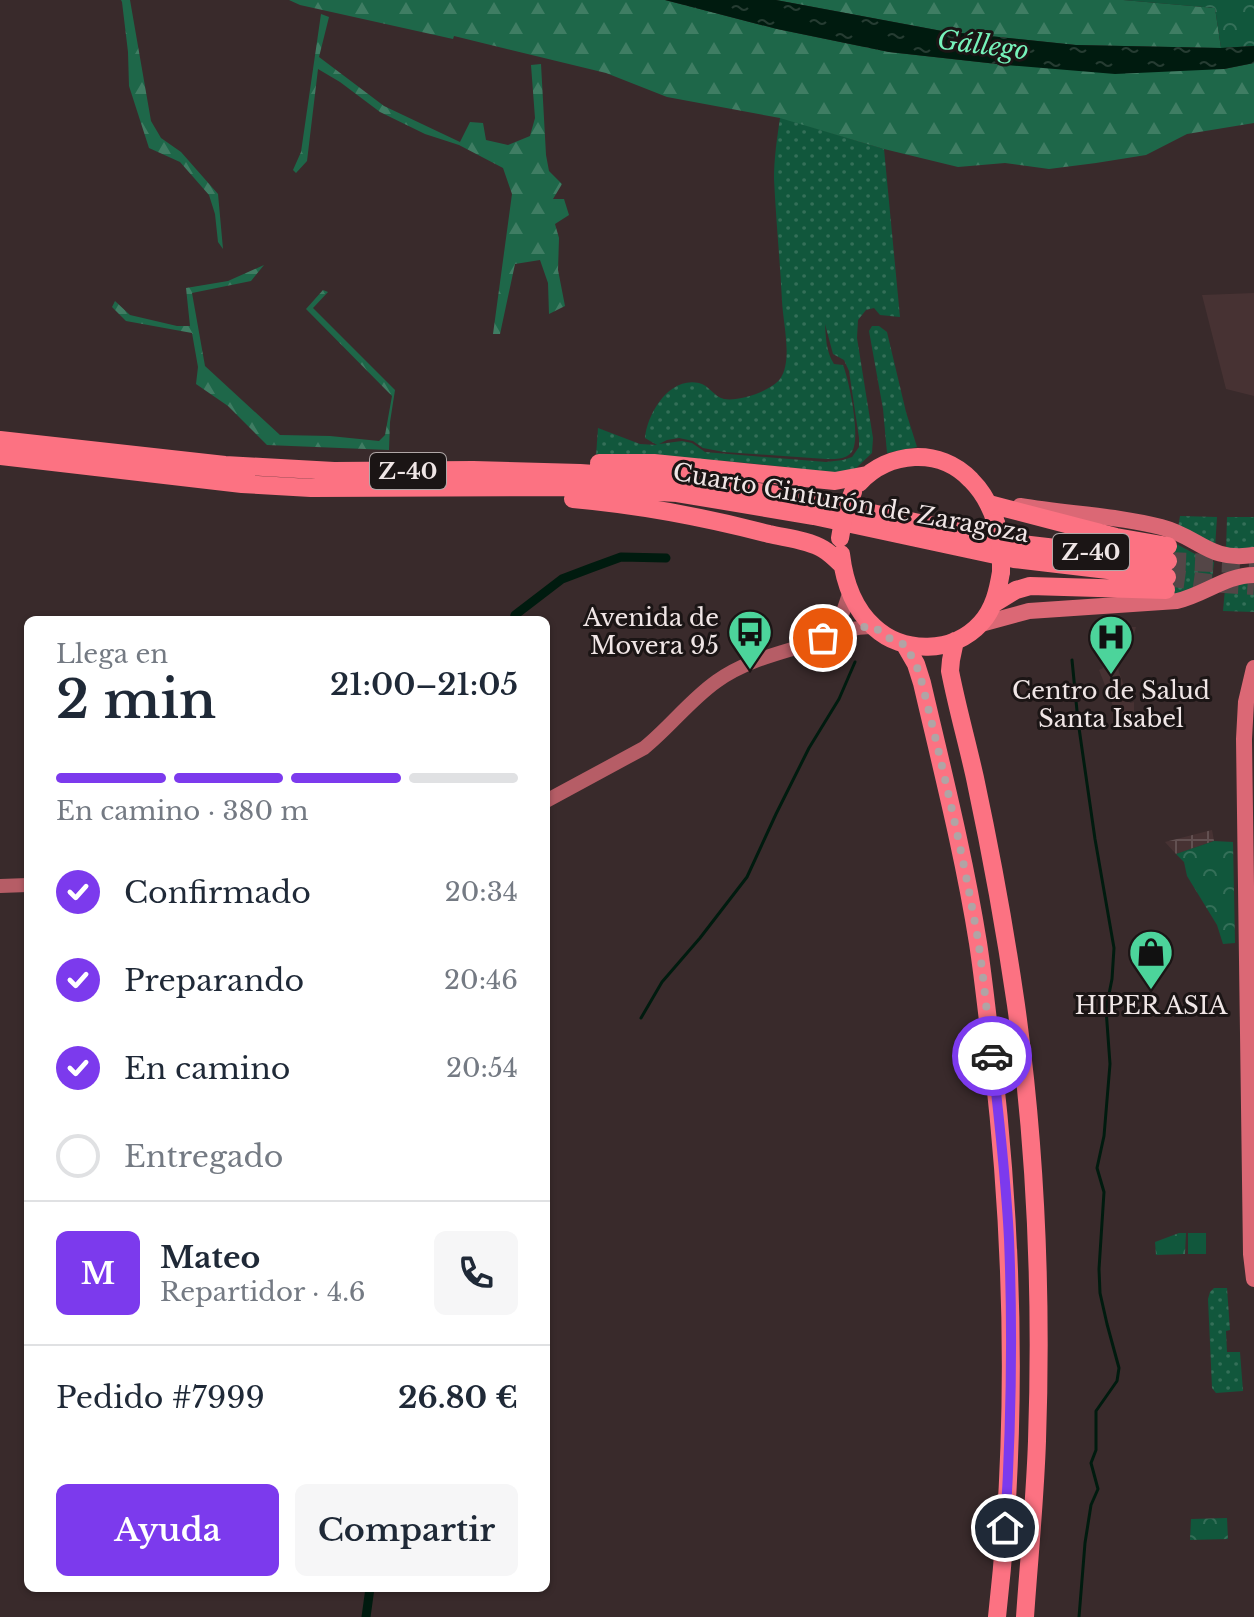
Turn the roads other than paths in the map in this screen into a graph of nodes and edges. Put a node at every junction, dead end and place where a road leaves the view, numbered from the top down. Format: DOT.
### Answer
graph roads {
  1 [pos="0,440"];
  2 [pos="0,456"];
  3 [pos="473,470"];
  4 [pos="867,475"];
  5 [pos="424,489"];
  6 [pos="987,501"];
  7 [pos="1254,555"];
  8 [pos="842,565"];
  9 [pos="1167,568"];
  10 [pos="1254,575"];
  11 [pos="850,591"];
  12 [pos="993,604"];
  13 [pos="981,624"];
  14 [pos="874,627"];
  15 [pos="823,638"];
  16 [pos="955,641"];
  17 [pos="905,645"];
  18 [pos="1254,668"];
  19 [pos="550,799"];
  20 [pos="24,885"];
  21 [pos="0,886"];
  22 [pos="1254,1279"];
  23 [pos="997,1617"];
  24 [pos="1025,1617"];
  1 -- 3 [label="highway, Z-40"];
  2 -- 5 [label="highway, Cuarto Cinturón de Zaragoza / Z-40"];
  3 -- 4 [label="highway"];
  3 -- 9 [label="highway, Z-40"];
  4 -- 6 [label="highway"];
  4 -- 8 [label="highway, bridge"];
  5 -- 8 [label="highway"];
  5 -- 9 [label="highway, Cuarto Cinturón de Zaragoza / Z-40"];
  6 -- 7 [label="main road"];
  6 -- 9 [label="highway"];
  6 -- 12 [label="highway, bridge"];
  8 -- 11 [label="highway"];
  9 -- 12 [label="highway"];
  10 -- 13 [label="main road"];
  11 -- 14 [label="highway"];
  11 -- 15 [label="main road"];
  12 -- 13 [label="highway"];
  13 -- 16 [label="highway"];
  14 -- 15 [label="main road"];
  14 -- 17 [label="highway"];
  15 -- 19 [label="main road"];
  16 -- 17 [label="highway"];
  16 -- 24 [label="highway"];
  17 -- 23 [label="highway"];
  18 -- 22 [label="main road"];
  20 -- 21 [label="main road"];
}
